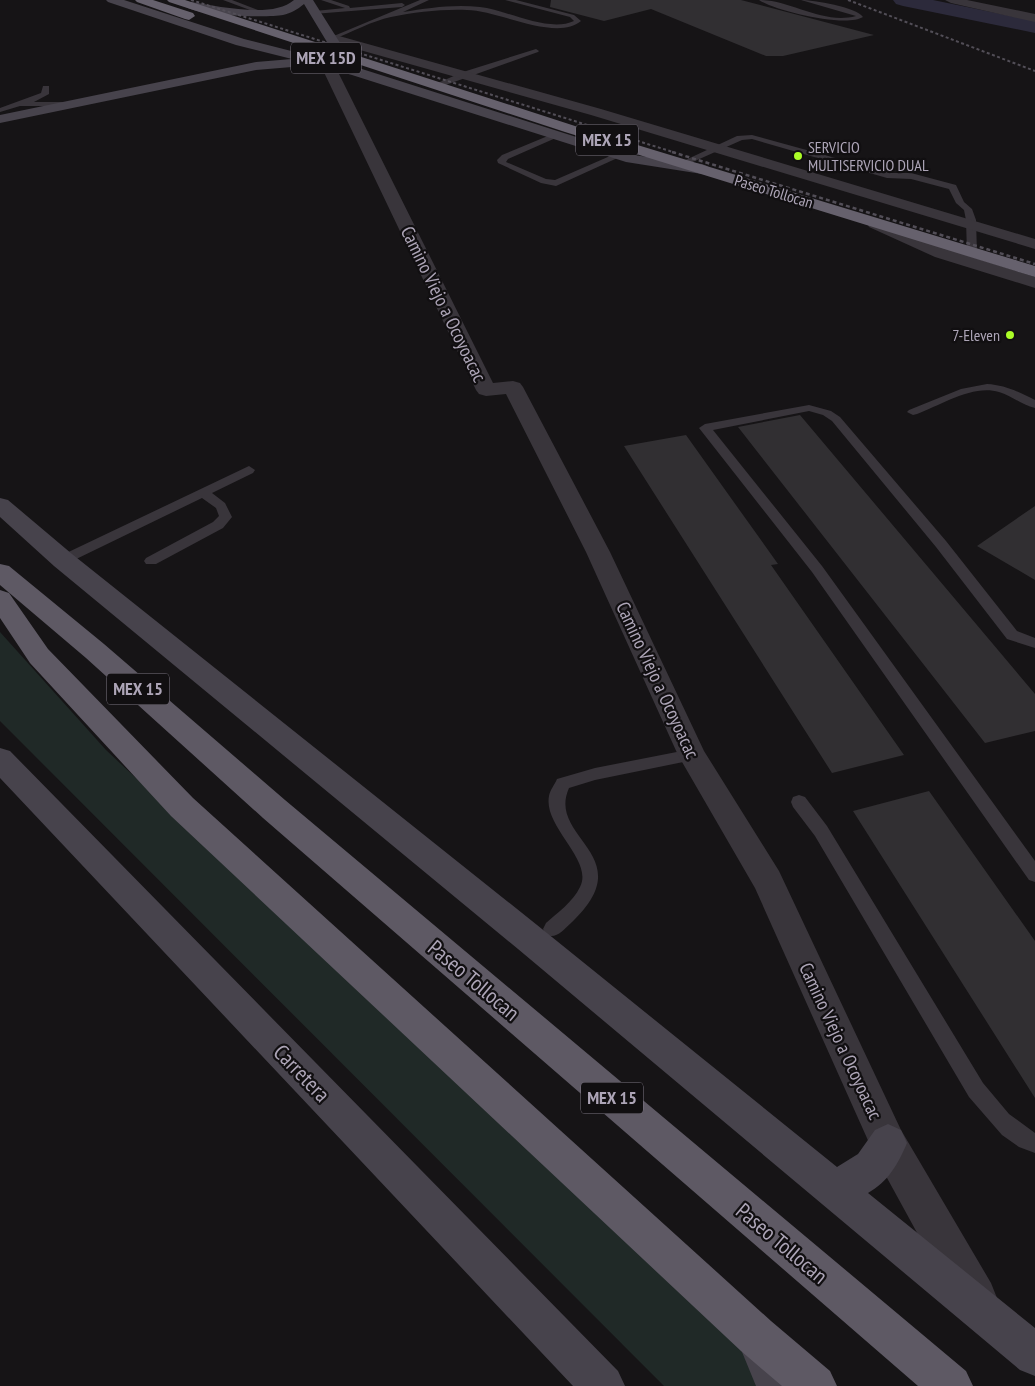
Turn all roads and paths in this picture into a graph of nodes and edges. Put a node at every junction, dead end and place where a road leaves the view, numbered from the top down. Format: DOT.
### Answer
graph roads {
  1 [pos="112,0"];
  2 [pos="140,0"];
  3 [pos="173,0"];
  4 [pos="226,0"];
  5 [pos="301,0"];
  6 [pos="307,0"];
  7 [pos="324,0"];
  8 [pos="426,0"];
  9 [pos="508,0"];
  10 [pos="762,0"];
  11 [pos="802,0"];
  12 [pos="950,0"];
  13 [pos="400,3"];
  14 [pos="416,4"];
  15 [pos="192,6"];
  16 [pos="784,6"];
  17 [pos="356,9"];
  18 [pos="263,13"];
  19 [pos="316,13"];
  20 [pos="390,15"];
  21 [pos="1035,18"];
  22 [pos="332,38"];
  23 [pos="240,42"];
  24 [pos="536,51"];
  25 [pos="335,60"];
  26 [pos="466,74"];
  27 [pos="186,80"];
  28 [pos="438,85"];
  29 [pos="46,88"];
  30 [pos="14,104"];
  31 [pos="68,104"];
  32 [pos="0,110"];
  33 [pos="512,110"];
  34 [pos="0,119"];
  35 [pos="556,135"];
  36 [pos="718,147"];
  37 [pos="620,155"];
  38 [pos="683,163"];
  39 [pos="702,169"];
  40 [pos="875,223"];
  41 [pos="970,225"];
  42 [pos="1035,244"];
  43 [pos="972,253"];
  44 [pos="1032,280"];
  45 [pos="1035,406"];
  46 [pos="914,412"];
  47 [pos="249,470"];
  48 [pos="203,493"];
  49 [pos="0,505"];
  50 [pos="63,560"];
  51 [pos="151,561"];
  52 [pos="0,572"];
  53 [pos="0,599"];
  54 [pos="1035,642"];
  55 [pos="692,755"];
  56 [pos="0,759"];
  57 [pos="799,802"];
  58 [pos="1035,875"];
  59 [pos="552,929"];
  60 [pos="888,1143"];
  61 [pos="1035,1143"];
  62 [pos="832,1189"];
  63 [pos="985,1314"];
  64 [pos="756,1336"];
  65 [pos="1035,1355"];
  66 [pos="603,1386"];
  67 [pos="778,1386"];
  68 [pos="815,1386"];
  69 [pos="950,1386"];
  1 -- 23 [label="main road"];
  2 -- 33 [label="highway, MEX 15D"];
  3 -- 15 [label="highway, MEX 15"];
  4 -- 18 [label="lane"];
  5 -- 18 [label="main road"];
  6 -- 19 [label="main road"];
  7 -- 17 [label="lane"];
  8 -- 14 [label="lane"];
  9 -- 20 [label="lane"];
  10 -- 16 [label="lane"];
  11 -- 16 [label="lane"];
  11 -- 16 [label="lane"];
  12 -- 21 [label="street"];
  13 -- 14 [label="lane"];
  13 -- 17 [label="lane"];
  14 -- 20 [label="lane"];
  15 -- 18 [label="main road"];
  15 -- 25 [label="highway, MEX 15"];
  17 -- 19 [label="lane"];
  19 -- 22 [label="main road"];
  20 -- 22 [label="lane"];
  22 -- 25 [label="main road"];
  22 -- 26 [label="street"];
  23 -- 25 [label="main road"];
  23 -- 27 [label="main road"];
  24 -- 26 [label="lane"];
  25 -- 27 [label="main road"];
  25 -- 28 [label="highway, MEX 15"];
  25 -- 35 [label="main road"];
  25 -- 55 [label="street, Camino Viejo a Ocoyoacac"];
  26 -- 28 [label="lane"];
  26 -- 36 [label="street"];
  27 -- 31 [label="main road"];
  28 -- 33 [label="highway, MEX 15"];
  29 -- 30 [label="lane"];
  30 -- 31 [label="lane"];
  30 -- 32 [label="lane"];
  31 -- 34 [label="main road"];
  33 -- 38 [label="highway, Paseo Tollocan / MEX 15"];
  35 -- 37 [label="main road"];
  35 -- 37 [label="lane"];
  36 -- 38 [label="lane"];
  36 -- 41 [label="street"];
  36 -- 41 [label="lane"];
  37 -- 39 [label="main road"];
  38 -- 39 [label="highway, Paseo Tollocan / MEX 15"];
  39 -- 40 [label="highway, Paseo Tollocan / MEX 15"];
  40 -- 43 [label="highway, Paseo Tollocan / MEX 15"];
  40 -- 44 [label="street"];
  41 -- 42 [label="street"];
  41 -- 43 [label="lane"];
  43 -- 44 [label="highway, Paseo Tollocan / MEX 15"];
  45 -- 46 [label="lane"];
  47 -- 48 [label="lane"];
  48 -- 50 [label="lane"];
  48 -- 51 [label="lane"];
  49 -- 50 [label="main road"];
  50 -- 62 [label="main road"];
  52 -- 69 [label="highway, Paseo Tollocan / MEX 15"];
  53 -- 64 [label="highway"];
  54 -- 58 [label="lane"];
  55 -- 59 [label="lane"];
  55 -- 60 [label="street, Camino Viejo a Ocoyoacac"];
  56 -- 66 [label="main road, Carretera"];
  57 -- 61 [label="lane"];
  60 -- 62 [label="main road"];
  60 -- 63 [label="street, Camino Viejo a Ocoyoacac"];
  62 -- 63 [label="main road"];
  63 -- 65 [label="main road"];
  64 -- 67 [label="main road"];
  64 -- 68 [label="highway"];
}
